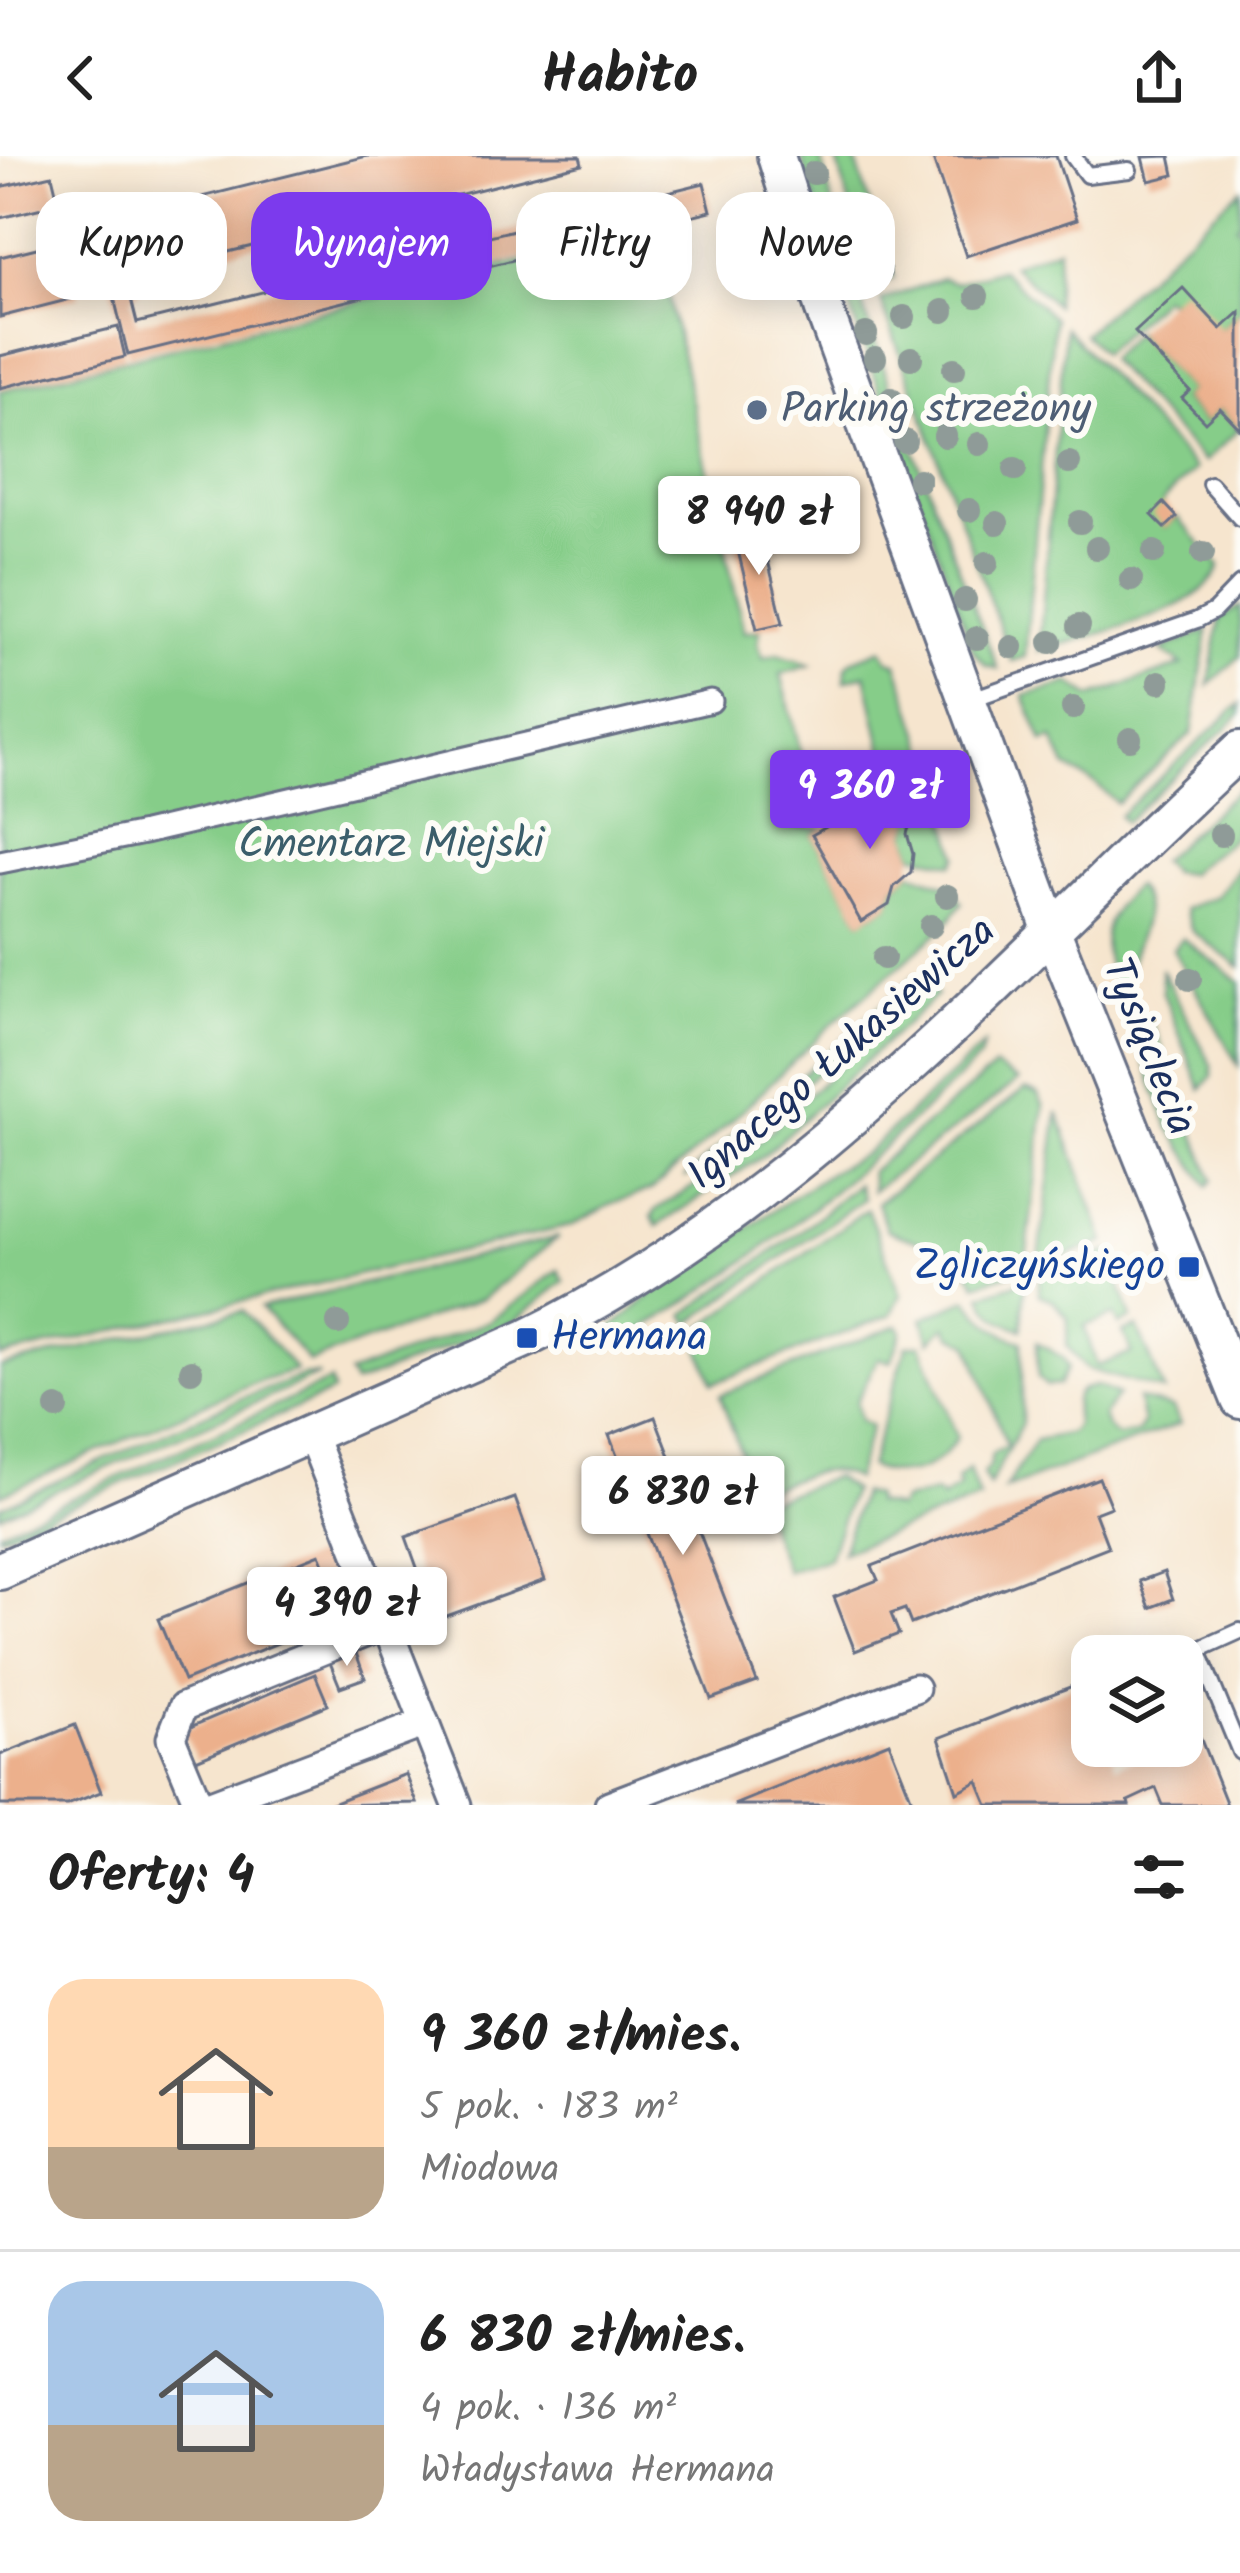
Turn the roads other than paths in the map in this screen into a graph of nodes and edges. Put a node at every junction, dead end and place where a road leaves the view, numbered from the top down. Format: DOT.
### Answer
graph roads {
  1 [pos="776,156"];
  2 [pos="1073,156"];
  3 [pos="1129,170"];
  4 [pos="1210,484"];
  5 [pos="1240,518"];
  6 [pos="1240,584"];
  7 [pos="967,700"];
  8 [pos="711,701"];
  9 [pos="1240,749"];
  10 [pos="0,862"];
  11 [pos="1051,929"];
  12 [pos="1240,1400"];
  13 [pos="311,1434"];
  14 [pos="0,1570"];
  15 [pos="387,1624"];
  16 [pos="1240,1630"];
  17 [pos="915,1688"];
  18 [pos="425,1723"];
  19 [pos="1240,1752"];
  20 [pos="203,1805"];
  21 [pos="457,1805"];
  22 [pos="609,1805"];
  1 -- 7 [label="street, Tysiąclecia"];
  2 -- 3 [label="lane"];
  4 -- 5 [label="lane"];
  6 -- 7 [label="lane"];
  7 -- 11 [label="street, Tysiąclecia"];
  8 -- 10 [label="street"];
  9 -- 11 [label="street, Ignacego Łukasiewicza"];
  11 -- 12 [label="street, Tysiąclecia"];
  11 -- 13 [label="street, Ignacego Łukasiewicza"];
  13 -- 14 [label="street, Ignacego Łukasiewicza"];
  13 -- 15 [label="street"];
  15 -- 18 [label="street"];
  15 -- 20 [label="street"];
  16 -- 19 [label="lane"];
  17 -- 22 [label="street"];
  18 -- 20 [label="street"];
  18 -- 21 [label="street"];
}
